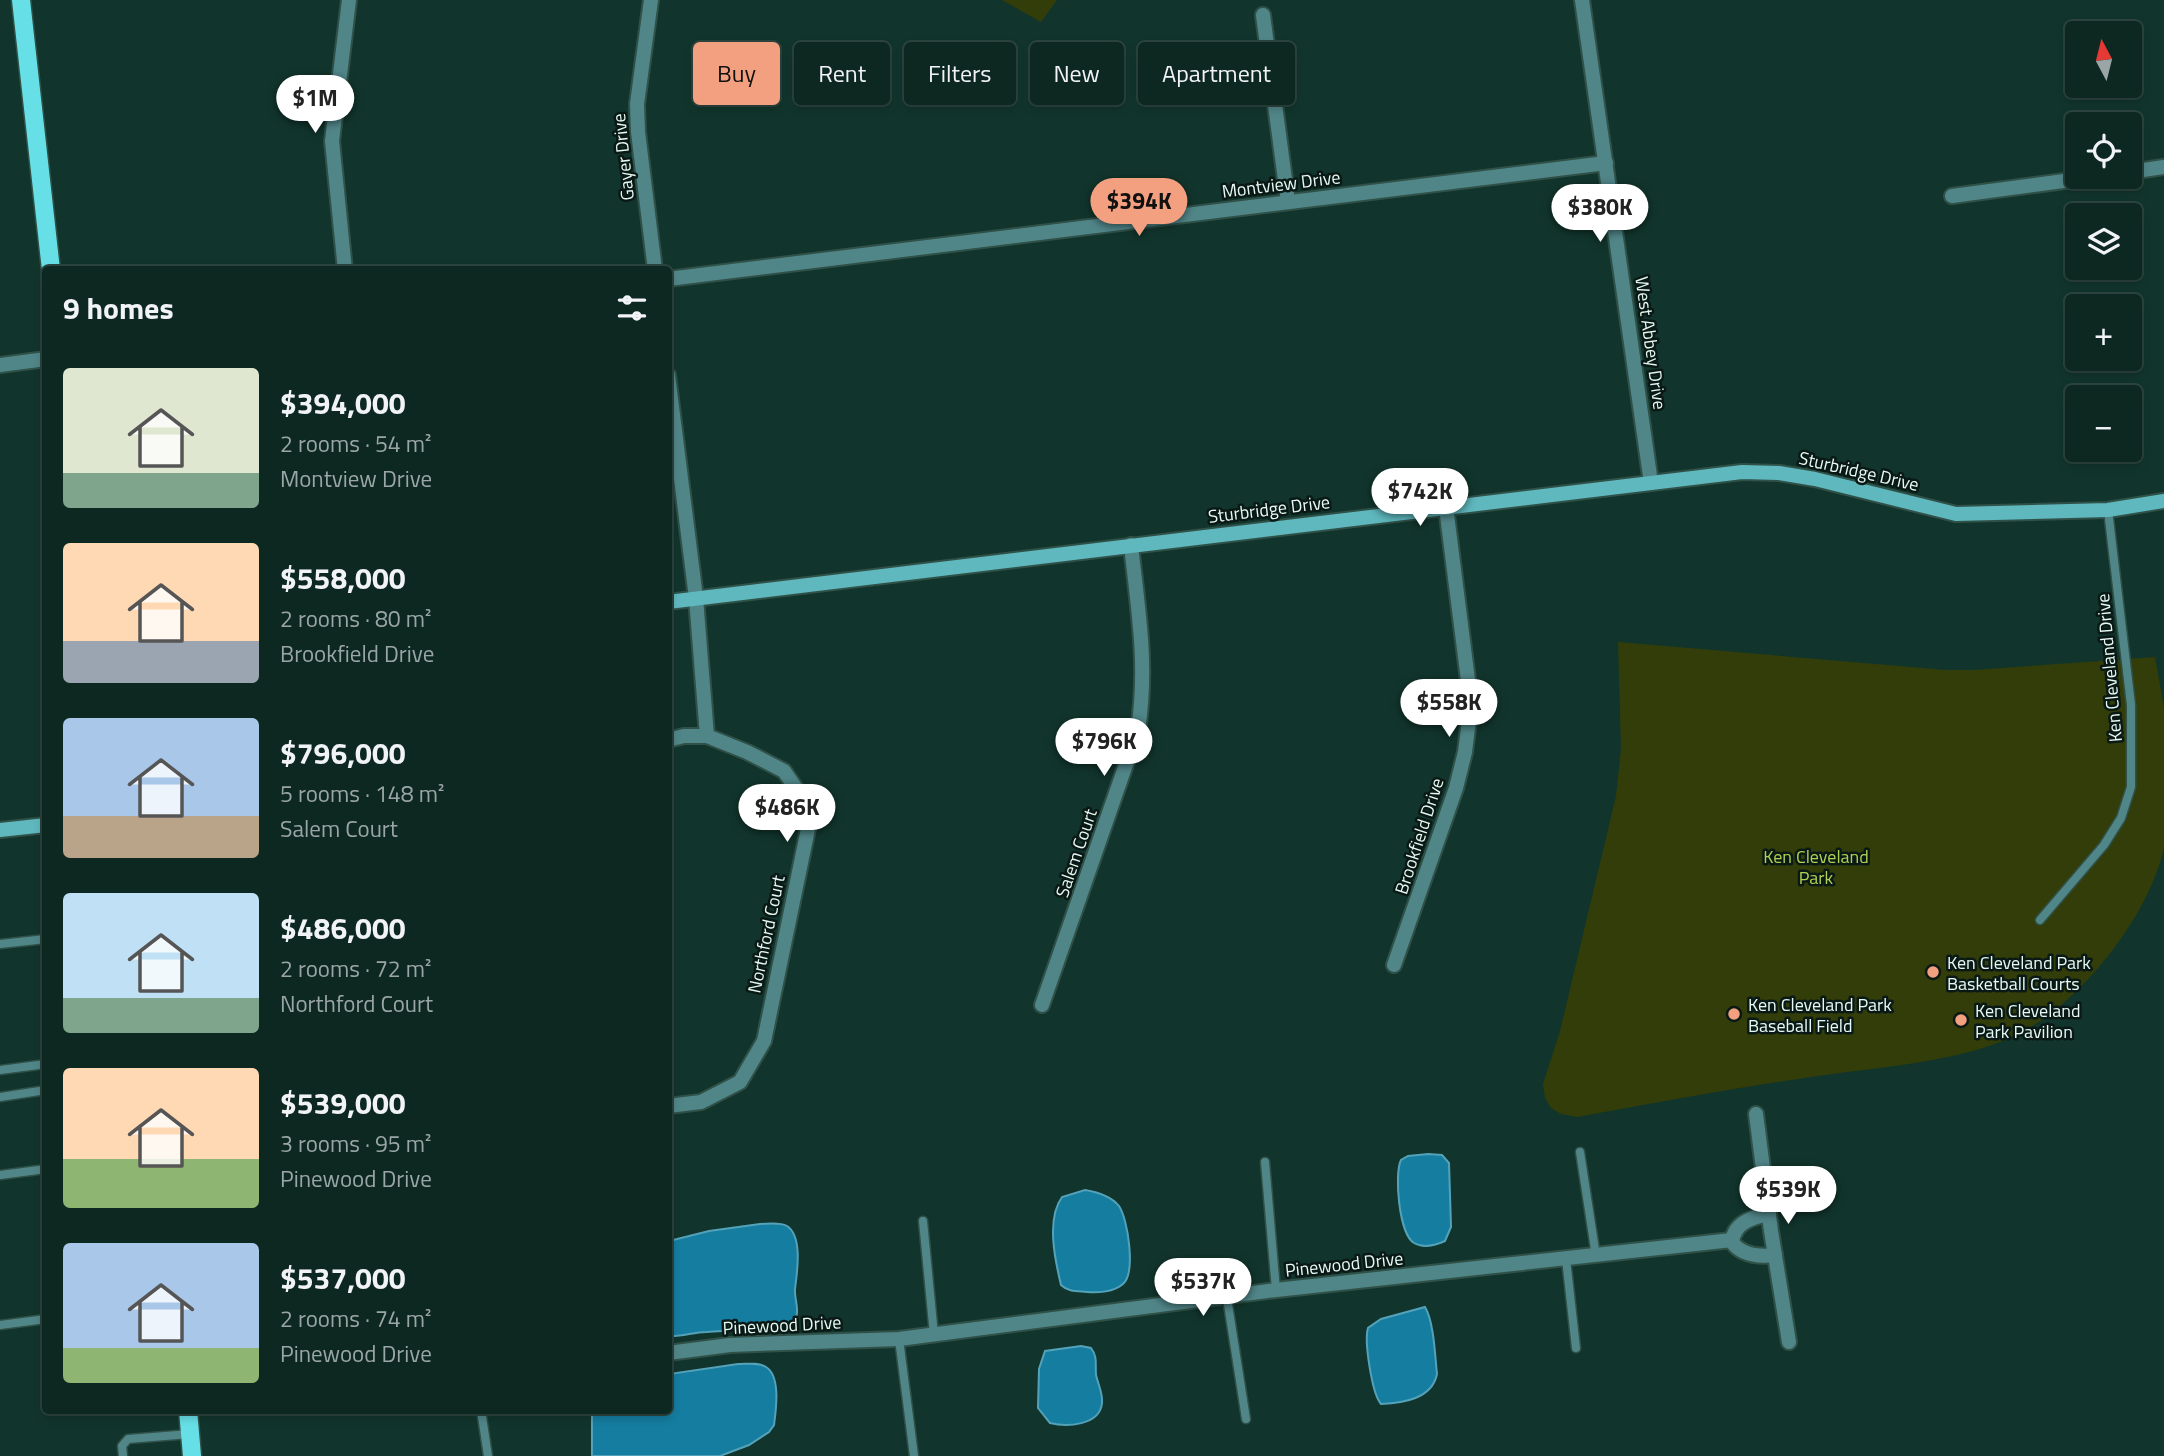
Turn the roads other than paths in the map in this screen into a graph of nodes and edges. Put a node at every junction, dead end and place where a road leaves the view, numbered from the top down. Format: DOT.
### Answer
graph roads {
  1 [pos="21,0"];
  2 [pos="349,0"];
  3 [pos="651,0"];
  4 [pos="1582,0"];
  5 [pos="1263,15"];
  6 [pos="1606,163"];
  7 [pos="2164,167"];
  8 [pos="2142,170"];
  9 [pos="2065,181"];
  10 [pos="1952,196"];
  11 [pos="1288,202"];
  12 [pos="51,266"];
  13 [pos="345,266"];
  14 [pos="655,266"];
  15 [pos="672,279"];
  16 [pos="42,360"];
  17 [pos="0,365"];
  18 [pos="672,408"];
  19 [pos="1651,483"];
  20 [pos="2164,501"];
  21 [pos="1446,508"];
  22 [pos="2108,510"];
  23 [pos="1131,545"];
  24 [pos="696,598"];
  25 [pos="672,601"];
  26 [pos="707,736"];
  27 [pos="672,739"];
  28 [pos="42,825"];
  29 [pos="0,830"];
  30 [pos="2040,920"];
  31 [pos="42,939"];
  32 [pos="0,944"];
  33 [pos="1394,965"];
  34 [pos="1042,1005"];
  35 [pos="42,1065"];
  36 [pos="0,1070"];
  37 [pos="42,1091"];
  38 [pos="0,1097"];
  39 [pos="672,1105"];
  40 [pos="1756,1114"];
  41 [pos="1580,1152"];
  42 [pos="1265,1162"];
  43 [pos="42,1170"];
  44 [pos="0,1175"];
  45 [pos="1769,1214"];
  46 [pos="923,1221"];
  47 [pos="1732,1240"];
  48 [pos="1775,1255"];
  49 [pos="1596,1256"];
  50 [pos="1566,1259"];
  51 [pos="1276,1290"];
  52 [pos="1227,1298"];
  53 [pos="42,1320"];
  54 [pos="0,1325"];
  55 [pos="934,1335"];
  56 [pos="899,1339"];
  57 [pos="1789,1342"];
  58 [pos="1576,1348"];
  59 [pos="672,1352"];
  60 [pos="188,1414"];
  61 [pos="482,1414"];
  62 [pos="1246,1419"];
  63 [pos="190,1434"];
  64 [pos="123,1456"];
  65 [pos="192,1456"];
  66 [pos="488,1456"];
  67 [pos="914,1456"];
  1 -- 12 [label="main road"];
  2 -- 13 [label="street"];
  3 -- 14 [label="street, Gayer Drive"];
  4 -- 6 [label="street, West Abbey Drive"];
  5 -- 11 [label="street"];
  6 -- 11 [label="street, Montview Drive"];
  6 -- 19 [label="street, West Abbey Drive"];
  7 -- 8 [label="street"];
  9 -- 10 [label="street"];
  11 -- 15 [label="street, Montview Drive"];
  16 -- 17 [label="street"];
  18 -- 24 [label="street"];
  19 -- 21 [label="street, Sturbridge Drive"];
  19 -- 22 [label="street, Sturbridge Drive"];
  20 -- 22 [label="street, Sturbridge Drive"];
  21 -- 23 [label="street, Sturbridge Drive"];
  21 -- 33 [label="street, Brookfield Drive"];
  22 -- 30 [label="lane, Ken Cleveland Drive"];
  23 -- 24 [label="street, Sturbridge Drive"];
  23 -- 34 [label="street, Salem Court"];
  24 -- 25 [label="street, Sturbridge Drive"];
  24 -- 26 [label="street"];
  26 -- 27 [label="street"];
  26 -- 39 [label="street, Northford Court"];
  28 -- 29 [label="street"];
  31 -- 32 [label="lane"];
  35 -- 36 [label="lane"];
  37 -- 38 [label="lane"];
  40 -- 45 [label="street"];
  41 -- 49 [label="lane"];
  42 -- 51 [label="lane"];
  43 -- 44 [label="lane"];
  45 -- 47 [label="street"];
  45 -- 48 [label="street"];
  46 -- 55 [label="lane"];
  47 -- 48 [label="street"];
  47 -- 49 [label="street, Pinewood Drive"];
  48 -- 57 [label="street"];
  49 -- 50 [label="street, Pinewood Drive"];
  50 -- 51 [label="street, Pinewood Drive"];
  50 -- 58 [label="lane"];
  51 -- 52 [label="street, Pinewood Drive"];
  52 -- 55 [label="street, Pinewood Drive"];
  52 -- 62 [label="lane"];
  53 -- 54 [label="lane"];
  55 -- 56 [label="street, Pinewood Drive"];
  56 -- 59 [label="street, Pinewood Drive"];
  56 -- 67 [label="lane"];
  60 -- 63 [label="main road"];
  61 -- 66 [label="lane"];
  63 -- 64 [label="lane"];
  63 -- 65 [label="main road"];
}
